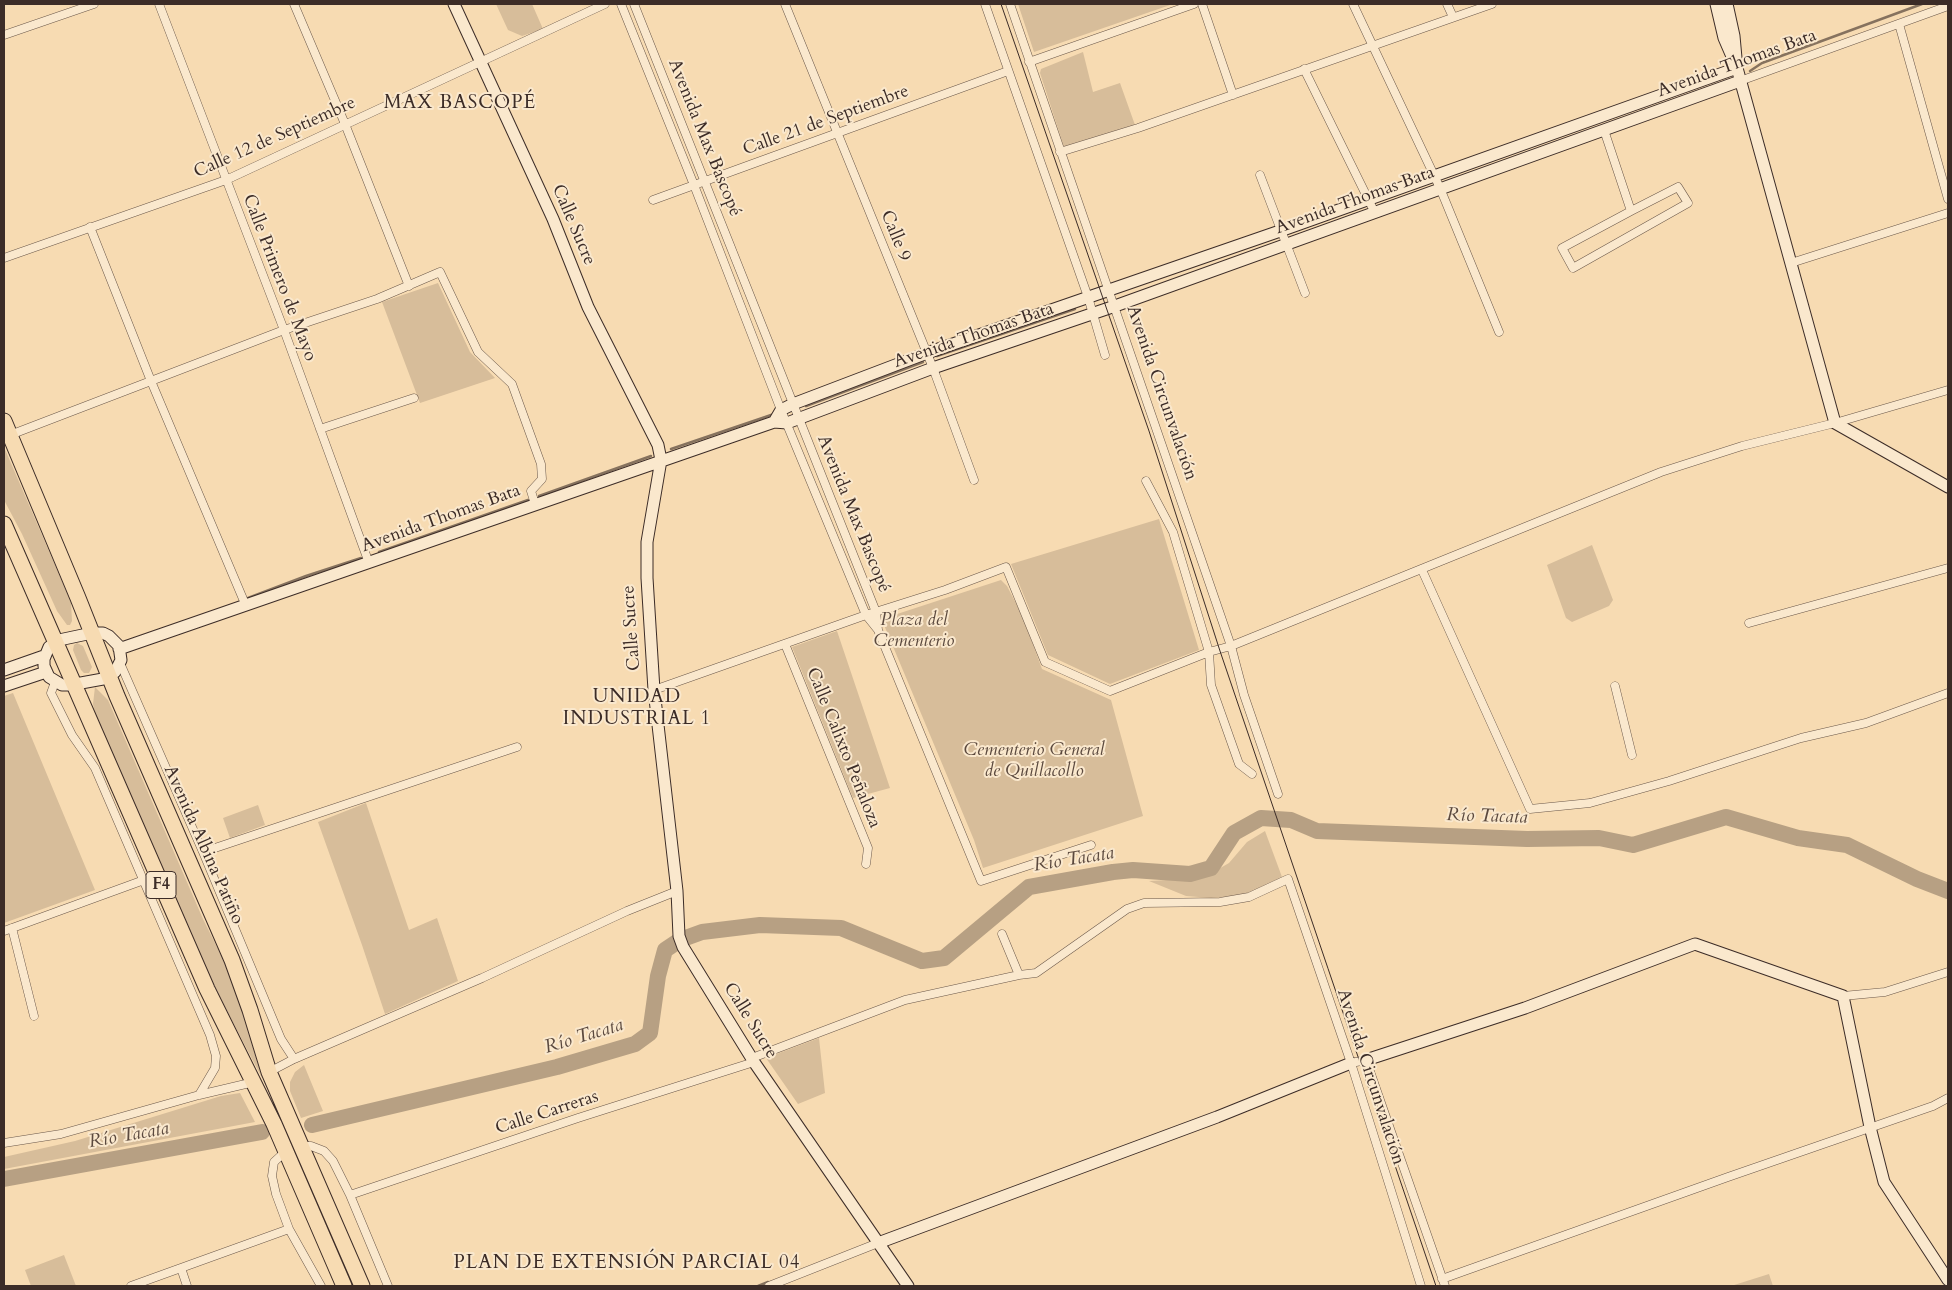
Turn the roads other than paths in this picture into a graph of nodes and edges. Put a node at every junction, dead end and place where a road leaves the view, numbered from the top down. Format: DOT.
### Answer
graph roads {
  1 [pos="94,4"];
  2 [pos="158,4"];
  3 [pos="294,4"];
  4 [pos="454,4"];
  5 [pos="605,4"];
  6 [pos="621,4"];
  7 [pos="634,4"];
  8 [pos="785,4"];
  9 [pos="985,4"];
  10 [pos="1010,4"];
  11 [pos="1194,4"];
  12 [pos="1202,4"];
  13 [pos="1353,4"];
  14 [pos="1447,4"];
  15 [pos="1492,4"];
  16 [pos="1716,4"];
  17 [pos="1727,4"];
  18 [pos="1948,6"];
  19 [pos="1453,17"];
  20 [pos="1899,24"];
  21 [pos="4,35"];
  22 [pos="1372,45"];
  23 [pos="481,61"];
  24 [pos="1029,62"];
  25 [pos="1736,68"];
  26 [pos="1304,69"];
  27 [pos="1008,71"];
  28 [pos="1740,81"];
  29 [pos="1233,94"];
  30 [pos="345,124"];
  31 [pos="1604,130"];
  32 [pos="836,133"];
  33 [pos="1060,152"];
  34 [pos="1260,175"];
  35 [pos="1434,175"];
  36 [pos="226,180"];
  37 [pos="705,181"];
  38 [pos="694,185"];
  39 [pos="1440,188"];
  40 [pos="1368,199"];
  41 [pos="1948,199"];
  42 [pos="653,200"];
  43 [pos="1630,211"];
  44 [pos="1375,213"];
  45 [pos="1948,213"];
  46 [pos="90,227"];
  47 [pos="1280,231"];
  48 [pos="1285,245"];
  49 [pos="4,258"];
  50 [pos="1791,263"];
  51 [pos="409,286"];
  52 [pos="1109,290"];
  53 [pos="1305,293"];
  54 [pos="1088,297"];
  55 [pos="1115,306"];
  56 [pos="1093,313"];
  57 [pos="284,330"];
  58 [pos="1499,332"];
  59 [pos="927,353"];
  60 [pos="1105,355"];
  61 [pos="933,368"];
  62 [pos="151,381"];
  63 [pos="1948,390"];
  64 [pos="414,398"];
  65 [pos="793,404"];
  66 [pos="781,410"];
  67 [pos="798,417"];
  68 [pos="4,421"];
  69 [pos="774,422"];
  70 [pos="787,423"];
  71 [pos="1835,423"];
  72 [pos="320,429"];
  73 [pos="10,435"];
  74 [pos="661,460"];
  75 [pos="974,480"];
  76 [pos="1146,481"];
  77 [pos="1948,487"];
  78 [pos="535,504"];
  79 [pos="5,531"];
  80 [pos="369,563"];
  81 [pos="1948,568"];
  82 [pos="1422,570"];
  83 [pos="246,606"];
  84 [pos="876,612"];
  85 [pos="866,615"];
  86 [pos="1749,622"];
  87 [pos="878,630"];
  88 [pos="92,633"];
  89 [pos="56,641"];
  90 [pos="785,644"];
  91 [pos="1231,646"];
  92 [pos="120,649"];
  93 [pos="1209,652"];
  94 [pos="44,656"];
  95 [pos="120,663"];
  96 [pos="4,670"];
  97 [pos="46,672"];
  98 [pos="109,677"];
  99 [pos="55,682"];
  100 [pos="74,685"];
  101 [pos="4,686"];
  102 [pos="1615,686"];
  103 [pos="654,690"];
  104 [pos="1948,693"];
  105 [pos="518,747"];
  106 [pos="1632,755"];
  107 [pos="1252,774"];
  108 [pos="1278,794"];
  109 [pos="1092,845"];
  110 [pos="203,852"];
  111 [pos="866,864"];
  112 [pos="1288,879"];
  113 [pos="144,880"];
  114 [pos="677,891"];
  115 [pos="12,928"];
  116 [pos="4,931"];
  117 [pos="1002,934"];
  118 [pos="1948,972"];
  119 [pos="1019,975"];
  120 [pos="1843,996"];
  121 [pos="34,1016"];
  122 [pos="294,1058"];
  123 [pos="753,1060"];
  124 [pos="1366,1060"];
  125 [pos="1351,1063"];
  126 [pos="269,1072"];
  127 [pos="254,1082"];
  128 [pos="199,1095"];
  129 [pos="1948,1098"];
  130 [pos="1870,1127"];
  131 [pos="4,1143"];
  132 [pos="301,1146"];
  133 [pos="286,1152"];
  134 [pos="350,1195"];
  135 [pos="289,1228"];
  136 [pos="878,1243"];
  137 [pos="181,1268"];
  138 [pos="1948,1280"];
  139 [pos="1444,1283"];
  140 [pos="132,1286"];
  141 [pos="186,1286"];
  142 [pos="321,1286"];
  143 [pos="344,1286"];
  144 [pos="362,1286"];
  145 [pos="388,1286"];
  146 [pos="770,1286"];
  147 [pos="908,1286"];
  148 [pos="1420,1286"];
  1 -- 21 [label="street"];
  2 -- 36 [label="street, Calle Primero de Mayo"];
  3 -- 30 [label="street"];
  4 -- 23 [label="main road, Calle Sucre"];
  5 -- 23 [label="street, Calle 12 de Septiembre"];
  6 -- 38 [label="street, Avenida Max Bascopé"];
  7 -- 37 [label="street, Avenida Max Bascopé"];
  8 -- 32 [label="street, Calle 9"];
  9 -- 27 [label="street"];
  10 -- 24 [label="street, Avenida Circunvalación"];
  11 -- 24 [label="street"];
  12 -- 29 [label="street"];
  13 -- 22 [label="street"];
  14 -- 19 [label="street"];
  15 -- 19 [label="street"];
  16 -- 25 [label="main road"];
  17 -- 25 [label="main road"];
  18 -- 20 [label="street, Avenida Thomas Bata"];
  19 -- 22 [label="street"];
  20 -- 28 [label="street, Avenida Thomas Bata"];
  20 -- 41 [label="street"];
  22 -- 26 [label="street"];
  22 -- 35 [label="street"];
  23 -- 30 [label="street, Calle 12 de Septiembre"];
  23 -- 74 [label="main road, Calle Sucre"];
  24 -- 33 [label="street, Avenida Circunvalación"];
  25 -- 28 [label="main road"];
  25 -- 35 [label="main road, Avenida Thomas Bata"];
  26 -- 29 [label="street"];
  26 -- 40 [label="street"];
  27 -- 32 [label="street, Calle 21 de Septiembre"];
  27 -- 54 [label="street"];
  28 -- 31 [label="main road, Avenida Thomas Bata"];
  28 -- 50 [label="main road"];
  29 -- 33 [label="street"];
  30 -- 36 [label="street, Calle 12 de Septiembre"];
  30 -- 51 [label="street"];
  31 -- 39 [label="main road, Avenida Thomas Bata"];
  31 -- 43 [label="street"];
  32 -- 37 [label="street, Calle 21 de Septiembre"];
  32 -- 59 [label="street, Calle 9"];
  33 -- 52 [label="street, Avenida Circunvalación"];
  34 -- 47 [label="street"];
  35 -- 39 [label="street"];
  35 -- 40 [label="main road, Avenida Thomas Bata"];
  36 -- 46 [label="street, Calle 12 de Septiembre"];
  36 -- 57 [label="street, Calle Primero de Mayo"];
  37 -- 38 [label="street, Calle 21 de Septiembre"];
  37 -- 65 [label="street, Avenida Max Bascopé"];
  38 -- 42 [label="street, Calle 21 de Septiembre"];
  38 -- 66 [label="street, Avenida Max Bascopé"];
  39 -- 44 [label="main road, Avenida Thomas Bata"];
  39 -- 58 [label="street"];
  40 -- 44 [label="street"];
  40 -- 47 [label="main road, Avenida Thomas Bata"];
  43 -- 43 [label="street"];
  44 -- 48 [label="main road, Avenida Thomas Bata"];
  45 -- 50 [label="street"];
  46 -- 49 [label="street, Calle 12 de Septiembre"];
  46 -- 62 [label="street"];
  47 -- 48 [label="street"];
  47 -- 52 [label="main road, Avenida Thomas Bata"];
  48 -- 53 [label="street"];
  48 -- 55 [label="main road, Avenida Thomas Bata"];
  50 -- 71 [label="main road"];
  51 -- 57 [label="street"];
  51 -- 78 [label="street"];
  52 -- 54 [label="main road, Avenida Thomas Bata"];
  52 -- 55 [label="street, Avenida Circunvalación"];
  54 -- 56 [label="street"];
  54 -- 59 [label="main road, Avenida Thomas Bata"];
  55 -- 56 [label="main road, Avenida Thomas Bata"];
  55 -- 91 [label="street, Avenida Circunvalación"];
  56 -- 60 [label="street"];
  56 -- 61 [label="main road, Avenida Thomas Bata"];
  57 -- 62 [label="street"];
  57 -- 72 [label="street, Calle Primero de Mayo"];
  59 -- 61 [label="street, Calle 9"];
  59 -- 65 [label="main road, Avenida Thomas Bata"];
  61 -- 67 [label="main road, Avenida Thomas Bata"];
  61 -- 75 [label="street, Calle 9"];
  62 -- 73 [label="street"];
  62 -- 83 [label="street"];
  63 -- 71 [label="street"];
  64 -- 72 [label="street"];
  65 -- 66 [label="main road, Avenida Thomas Bata"];
  65 -- 67 [label="street, Avenida Max Bascopé"];
  66 -- 69 [label="main road"];
  66 -- 70 [label="street, Avenida Max Bascopé"];
  67 -- 70 [label="main road, Avenida Thomas Bata"];
  67 -- 84 [label="street, Avenida Max Bascopé"];
  68 -- 73 [label="highway, Avenida Albina Patiño / F4"];
  69 -- 70 [label="main road, Avenida Thomas Bata"];
  69 -- 74 [label="main road, Avenida Thomas Bata"];
  70 -- 85 [label="street, Avenida Max Bascopé"];
  71 -- 77 [label="main road"];
  71 -- 82 [label="street"];
  72 -- 80 [label="street, Calle Primero de Mayo"];
  73 -- 88 [label="highway, Avenida Albina Patiño / F4"];
  74 -- 78 [label="main road, Avenida Thomas Bata"];
  74 -- 103 [label="main road, Calle Sucre"];
  76 -- 93 [label="street"];
  78 -- 80 [label="main road, Avenida Thomas Bata"];
  79 -- 89 [label="highway, F4"];
  80 -- 83 [label="main road, Avenida Thomas Bata"];
  81 -- 86 [label="street"];
  82 -- 91 [label="street"];
  82 -- 104 [label="street"];
  83 -- 92 [label="main road, Avenida Thomas Bata"];
  84 -- 85 [label="street"];
  84 -- 87 [label="street, Avenida Max Bascopé"];
  84 -- 93 [label="street"];
  85 -- 87 [label="street, Avenida Max Bascopé"];
  85 -- 90 [label="street"];
  87 -- 109 [label="street"];
  88 -- 89 [label="main road"];
  88 -- 92 [label="main road"];
  88 -- 98 [label="highway, Avenida Albina Patiño / F4"];
  89 -- 94 [label="main road"];
  89 -- 100 [label="highway, F4"];
  90 -- 103 [label="street"];
  90 -- 111 [label="street, Calle Calixto Peñaloza"];
  91 -- 93 [label="street"];
  91 -- 108 [label="street, Avenida Circunvalación"];
  92 -- 95 [label="main road"];
  93 -- 107 [label="street"];
  94 -- 96 [label="main road"];
  94 -- 97 [label="main road"];
  95 -- 98 [label="main road"];
  95 -- 110 [label="street"];
  97 -- 99 [label="main road"];
  97 -- 101 [label="main road"];
  98 -- 100 [label="main road"];
  98 -- 126 [label="highway, Avenida Albina Patiño / F4"];
  99 -- 100 [label="main road"];
  99 -- 113 [label="street"];
  100 -- 127 [label="highway, F4"];
  102 -- 106 [label="street"];
  103 -- 114 [label="main road, Calle Sucre"];
  105 -- 110 [label="street"];
  110 -- 122 [label="street"];
  112 -- 119 [label="street, Calle Carreras"];
  112 -- 125 [label="street, Avenida Circunvalación"];
  113 -- 115 [label="street"];
  113 -- 128 [label="street"];
  114 -- 122 [label="street"];
  114 -- 123 [label="main road, Calle Sucre"];
  115 -- 116 [label="street"];
  115 -- 121 [label="street"];
  117 -- 119 [label="street"];
  118 -- 120 [label="street"];
  119 -- 123 [label="street, Calle Carreras"];
  120 -- 124 [label="main road"];
  120 -- 130 [label="main road"];
  122 -- 126 [label="street"];
  123 -- 134 [label="street, Calle Carreras"];
  123 -- 136 [label="main road, Calle Sucre"];
  124 -- 125 [label="street"];
  124 -- 139 [label="street, Avenida Circunvalación"];
  125 -- 136 [label="main road"];
  125 -- 148 [label="street, Avenida Circunvalación"];
  126 -- 132 [label="highway, Avenida Albina Patiño / F4"];
  127 -- 128 [label="street"];
  127 -- 133 [label="highway, F4"];
  128 -- 131 [label="street"];
  129 -- 130 [label="street"];
  130 -- 138 [label="main road"];
  130 -- 139 [label="street"];
  132 -- 134 [label="street"];
  132 -- 144 [label="highway, Avenida Albina Patiño / F4"];
  133 -- 135 [label="street"];
  133 -- 143 [label="highway, F4"];
  134 -- 145 [label="street"];
  135 -- 137 [label="street"];
  135 -- 142 [label="street"];
  136 -- 146 [label="street"];
  136 -- 147 [label="main road, Calle Sucre"];
  137 -- 140 [label="street"];
  137 -- 141 [label="street"];
}
